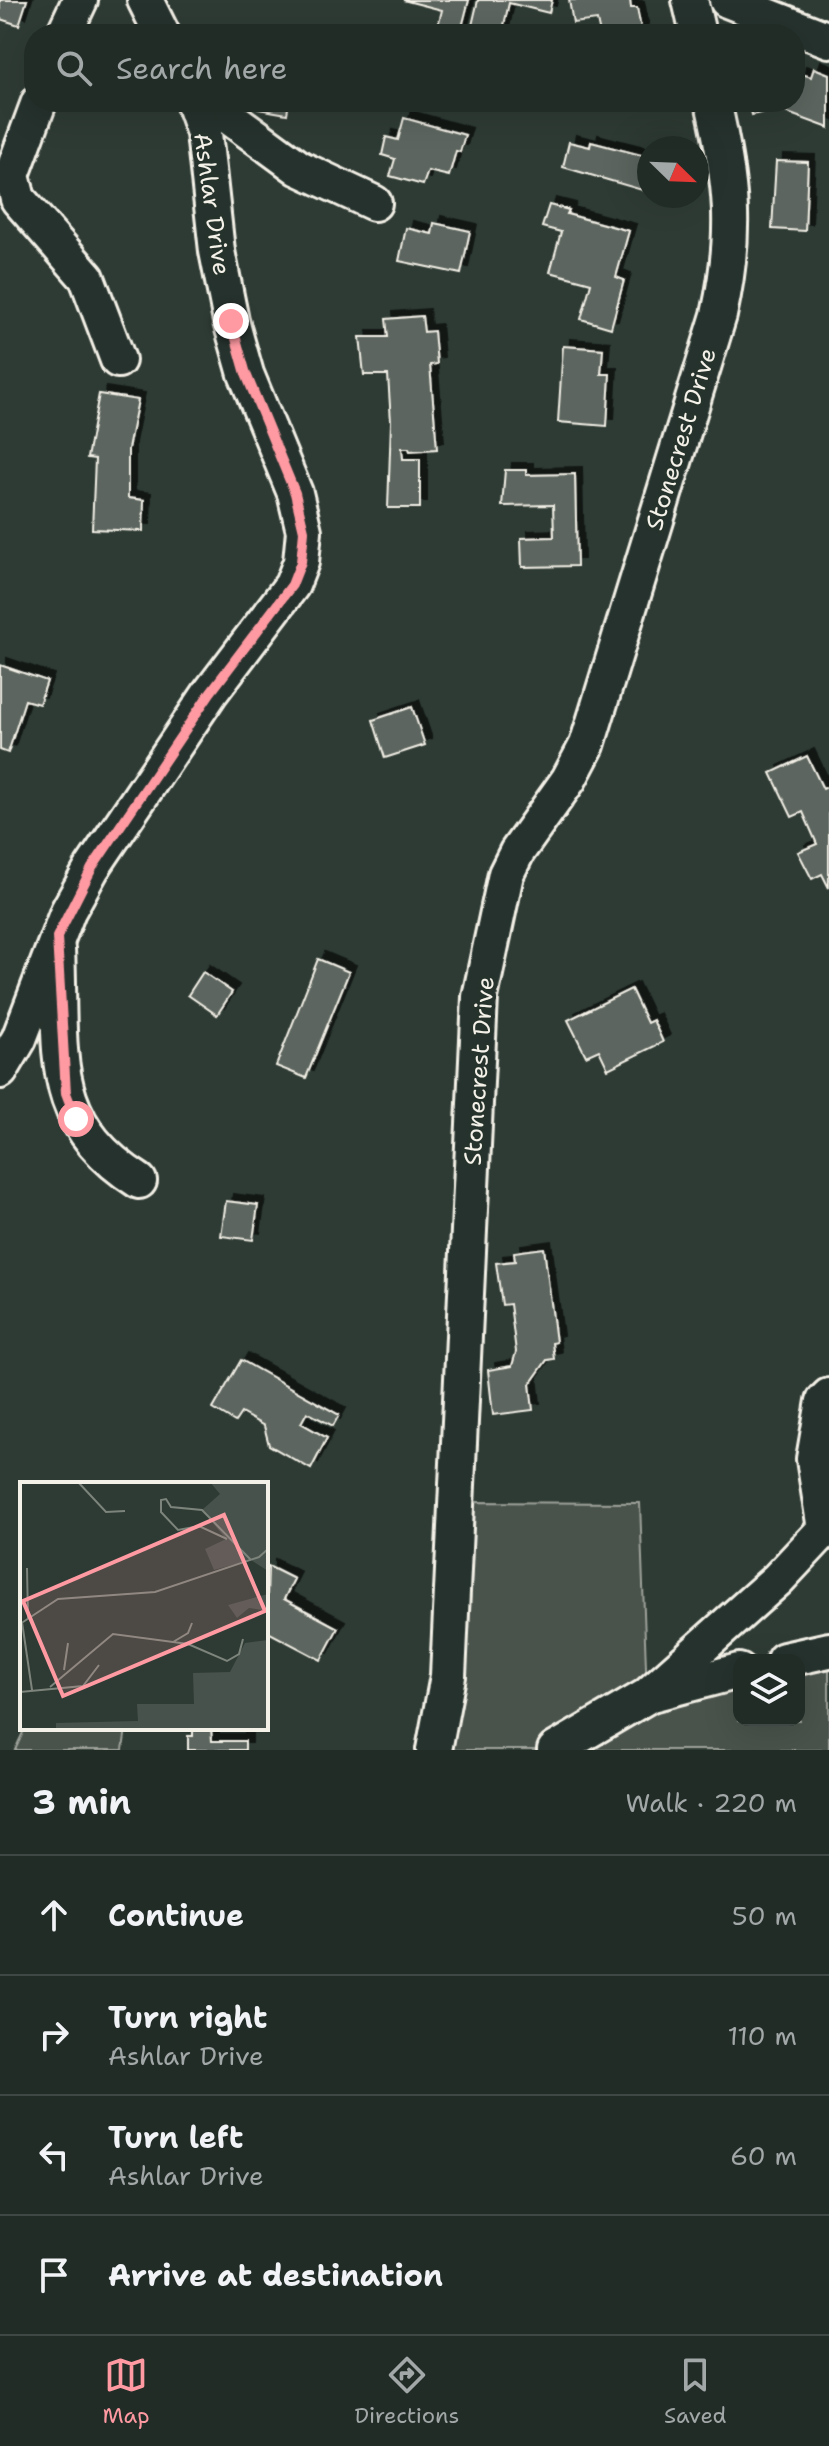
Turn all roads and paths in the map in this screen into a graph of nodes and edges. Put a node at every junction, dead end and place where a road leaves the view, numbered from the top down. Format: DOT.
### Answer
graph roads {
  1 [pos="80,0"];
  2 [pos="145,0"];
  3 [pos="690,0"];
  4 [pos="727,0"];
  5 [pos="69,24"];
  6 [pos="157,24"];
  7 [pos="696,24"];
  8 [pos="788,24"];
  9 [pos="805,31"];
  10 [pos="829,40"];
  11 [pos="35,112"];
  12 [pos="197,112"];
  13 [pos="223,112"];
  14 [pos="715,112"];
  15 [pos="374,203"];
  16 [pos="118,360"];
  17 [pos="57,937"];
  18 [pos="0,1071"];
  19 [pos="139,1181"];
  20 [pos="829,1396"];
  21 [pos="829,1650"];
  22 [pos="805,1655"];
  23 [pos="733,1673"];
  24 [pos="647,1696"];
  25 [pos="434,1750"];
  26 [pos="555,1750"];
  1 -- 5 [label="street"];
  2 -- 6 [label="street"];
  3 -- 7 [label="street"];
  4 -- 8 [label="street"];
  9 -- 10 [label="street"];
  11 -- 16 [label="street"];
  12 -- 17 [label="street, Ashlar Drive"];
  13 -- 15 [label="street"];
  14 -- 25 [label="street, Stonecrest Drive"];
  17 -- 18 [label="street, Ashlar Drive"];
  17 -- 19 [label="street"];
  20 -- 24 [label="street"];
  21 -- 22 [label="street"];
  23 -- 24 [label="street"];
  24 -- 26 [label="street"];
}
